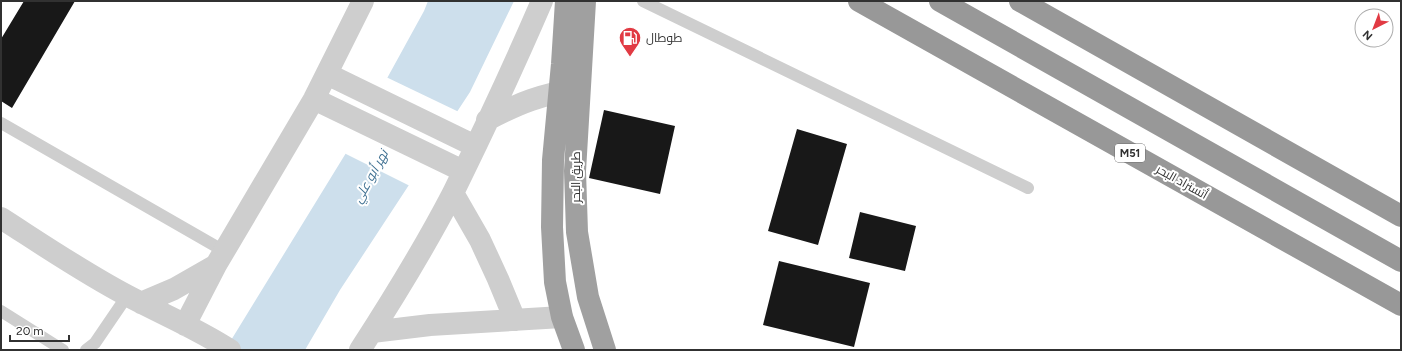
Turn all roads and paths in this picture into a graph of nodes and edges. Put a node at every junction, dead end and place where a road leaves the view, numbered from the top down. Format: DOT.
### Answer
graph roads {
  1 [pos="363,1"];
  2 [pos="542,1"];
  3 [pos="566,1"];
  4 [pos="585,1"];
  5 [pos="643,1"];
  6 [pos="859,1"];
  7 [pos="940,1"];
  8 [pos="1020,1"];
  9 [pos="327,74"];
  10 [pos="570,90"];
  11 [pos="314,99"];
  12 [pos="487,120"];
  13 [pos="1,123"];
  14 [pos="466,141"];
  15 [pos="456,167"];
  16 [pos="1028,188"];
  17 [pos="453,193"];
  18 [pos="1401,216"];
  19 [pos="1,218"];
  20 [pos="220,258"];
  21 [pos="1401,261"];
  22 [pos="134,299"];
  23 [pos="1401,305"];
  24 [pos="1,311"];
  25 [pos="562,317"];
  26 [pos="515,320"];
  27 [pos="185,325"];
  28 [pos="372,332"];
  29 [pos="224,346"];
  30 [pos="64,350"];
  31 [pos="86,350"];
  32 [pos="360,350"];
  33 [pos="574,350"];
  34 [pos="605,350"];
  1 -- 9 [label="street"];
  2 -- 12 [label="street"];
  3 -- 10 [label="highway, طريق البحر"];
  4 -- 10 [label="highway, طريق البحر"];
  5 -- 16 [label="lane"];
  6 -- 23 [label="highway, أتستراد البحر / M51"];
  7 -- 21 [label="highway"];
  8 -- 18 [label="highway"];
  9 -- 11 [label="street"];
  9 -- 14 [label="street"];
  10 -- 12 [label="street"];
  10 -- 25 [label="highway, طريق البحر"];
  10 -- 34 [label="highway, طريق البحر"];
  11 -- 15 [label="street"];
  11 -- 20 [label="street"];
  12 -- 14 [label="street"];
  13 -- 20 [label="lane"];
  14 -- 15 [label="street"];
  15 -- 17 [label="street"];
  17 -- 26 [label="street"];
  17 -- 28 [label="street"];
  19 -- 22 [label="street"];
  20 -- 22 [label="street"];
  20 -- 27 [label="street"];
  22 -- 27 [label="street"];
  22 -- 31 [label="lane"];
  24 -- 30 [label="lane"];
  25 -- 26 [label="street"];
  25 -- 33 [label="highway, طريق البحر"];
  26 -- 28 [label="street"];
  27 -- 29 [label="street"];
  28 -- 32 [label="street"];
}
